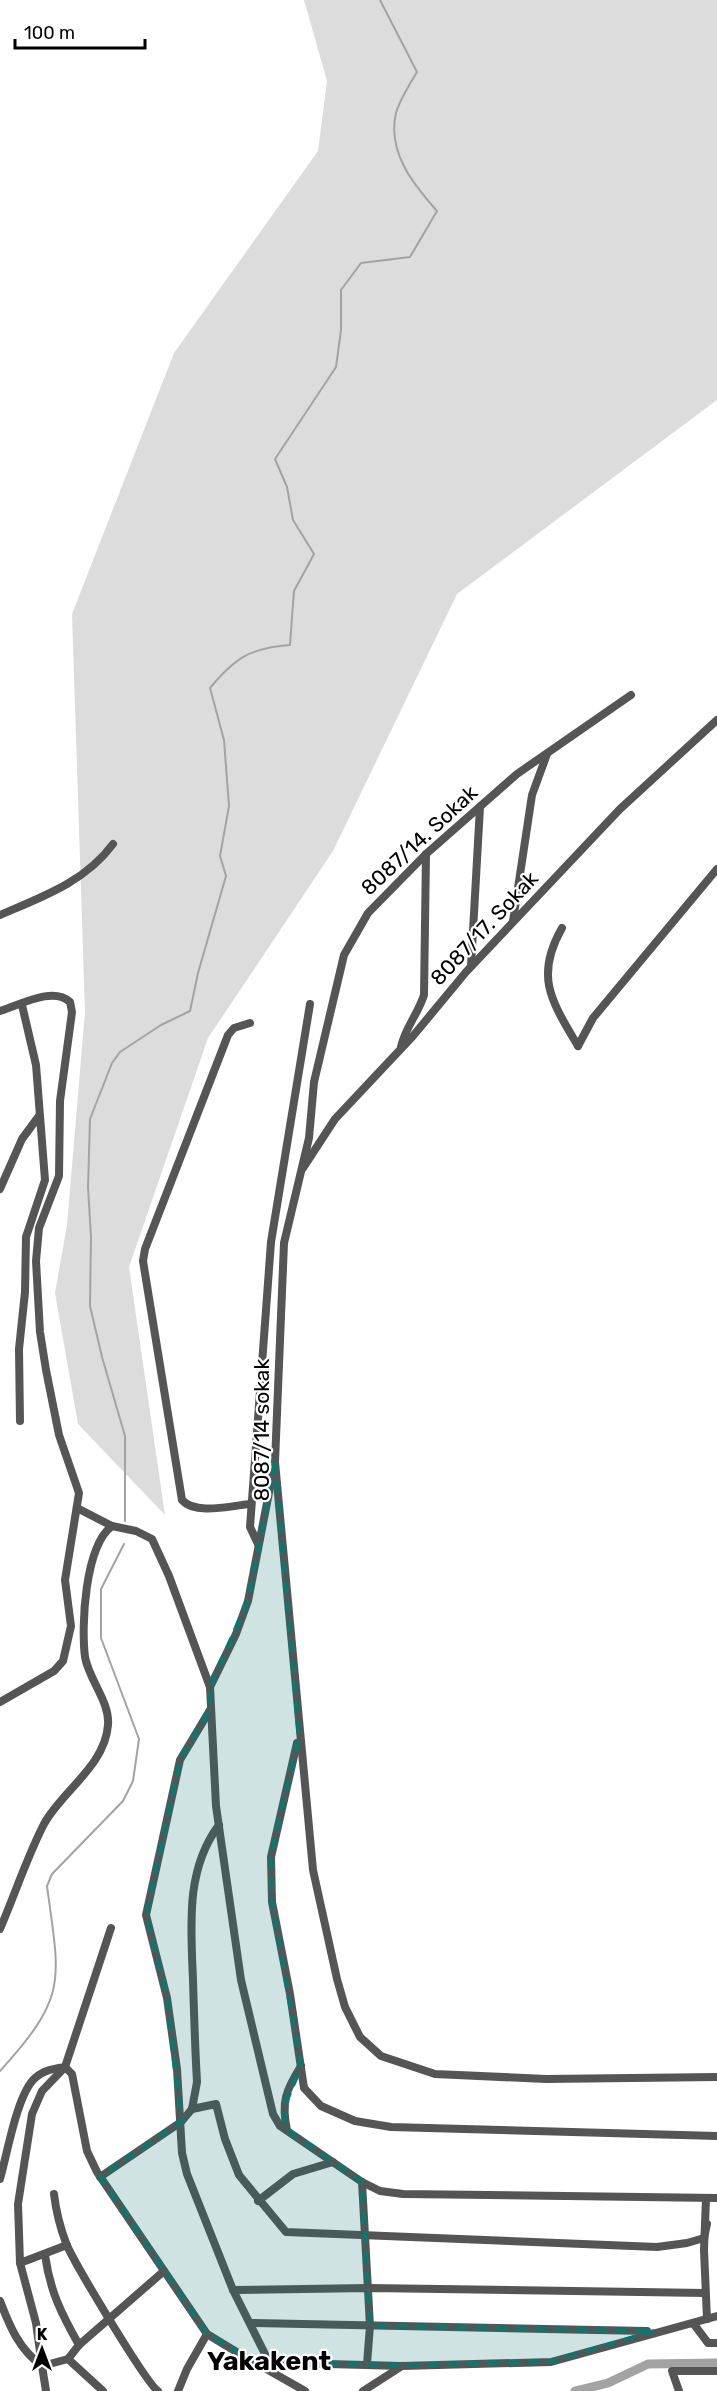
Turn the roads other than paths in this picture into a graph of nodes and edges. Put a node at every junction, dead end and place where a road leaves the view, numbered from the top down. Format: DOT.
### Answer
graph roads {
  1 [pos="631,695"];
  2 [pos="717,720"];
  3 [pos="547,753"];
  4 [pos="480,807"];
  5 [pos="113,844"];
  6 [pos="426,854"];
  7 [pos="717,869"];
  8 [pos="0,915"];
  9 [pos="513,922"];
  10 [pos="562,928"];
  11 [pos="471,966"];
  12 [pos="310,1004"];
  13 [pos="22,1005"];
  14 [pos="0,1011"];
  15 [pos="250,1023"];
  16 [pos="401,1049"];
  17 [pos="39,1116"];
  18 [pos="298,1177"];
  19 [pos="0,1189"];
  20 [pos="20,1421"];
  21 [pos="275,1462"];
  22 [pos="251,1504"];
  23 [pos="77,1508"];
  24 [pos="111,1526"];
  25 [pos="258,1544"];
  26 [pos="210,1687"];
  27 [pos="0,1702"];
  28 [pos="210,1709"];
  29 [pos="299,1736"];
  30 [pos="219,1825"];
  31 [pos="111,1928"];
  32 [pos="0,1929"];
  33 [pos="301,2066"];
  34 [pos="65,2067"];
  35 [pos="717,2077"];
  36 [pos="192,2109"];
  37 [pos="181,2122"];
  38 [pos="287,2130"];
  39 [pos="717,2136"];
  40 [pos="333,2162"];
  41 [pos="100,2177"];
  42 [pos="0,2179"];
  43 [pos="362,2182"];
  44 [pos="54,2194"];
  45 [pos="706,2198"];
  46 [pos="717,2198"];
  47 [pos="258,2201"];
  48 [pos="707,2224"];
  49 [pos="365,2235"];
  50 [pos="67,2245"];
  51 [pos="45,2255"];
  52 [pos="20,2263"];
  53 [pos="164,2271"];
  54 [pos="369,2288"];
  55 [pos="233,2290"];
  56 [pos="705,2293"];
  57 [pos="0,2301"];
  58 [pos="717,2316"];
  59 [pos="110,2317"];
  60 [pos="707,2319"];
  61 [pos="251,2323"];
  62 [pos="693,2323"];
  63 [pos="370,2326"];
  64 [pos="655,2331"];
  65 [pos="207,2334"];
  66 [pos="717,2343"];
  67 [pos="79,2344"];
  68 [pos="68,2358"];
  69 [pos="253,2362"];
  70 [pos="269,2362"];
  71 [pos="367,2364"];
  72 [pos="42,2366"];
  73 [pos="402,2366"];
  74 [pos="717,2371"];
  75 [pos="45,2387"];
  76 [pos="52,2391"];
  77 [pos="103,2391"];
  78 [pos="158,2391"];
  79 [pos="178,2391"];
  80 [pos="304,2391"];
  81 [pos="363,2391"];
  82 [pos="679,2391"];
  1 -- 3 [label="street, 8087/14. Sokak"];
  2 -- 9 [label="street, 8087/17. Sokak"];
  3 -- 4 [label="street, 8087/14. Sokak"];
  3 -- 9 [label="street"];
  4 -- 6 [label="street, 8087/14. Sokak"];
  4 -- 11 [label="street"];
  5 -- 8 [label="street"];
  6 -- 16 [label="street"];
  6 -- 18 [label="street, 8087/14. Sokak"];
  7 -- 10 [label="street"];
  9 -- 11 [label="street, 8087/17. Sokak"];
  11 -- 16 [label="street, 8087/17. Sokak"];
  12 -- 22 [label="street"];
  13 -- 14 [label="street"];
  13 -- 17 [label="street"];
  13 -- 23 [label="street"];
  15 -- 22 [label="street"];
  16 -- 18 [label="street, 8087/17. Sokak"];
  17 -- 19 [label="street"];
  17 -- 20 [label="street"];
  18 -- 21 [label="street, 8087/14 sokak"];
  21 -- 25 [label="street"];
  21 -- 29 [label="street, 8087/14 sokak"];
  22 -- 25 [label="street"];
  23 -- 24 [label="street"];
  23 -- 27 [label="street"];
  24 -- 26 [label="street"];
  24 -- 32 [label="street"];
  25 -- 26 [label="street"];
  26 -- 28 [label="street"];
  28 -- 30 [label="street"];
  28 -- 37 [label="street"];
  29 -- 33 [label="street"];
  29 -- 35 [label="street"];
  30 -- 36 [label="street"];
  30 -- 38 [label="street"];
  31 -- 34 [label="street"];
  33 -- 38 [label="street"];
  33 -- 39 [label="street"];
  34 -- 41 [label="street"];
  34 -- 42 [label="street"];
  34 -- 52 [label="street"];
  36 -- 37 [label="street"];
  36 -- 47 [label="street"];
  37 -- 41 [label="street"];
  37 -- 55 [label="street"];
  38 -- 40 [label="street"];
  40 -- 43 [label="street"];
  40 -- 47 [label="street"];
  41 -- 53 [label="street"];
  43 -- 45 [label="street"];
  43 -- 49 [label="street"];
  44 -- 50 [label="street"];
  45 -- 46 [label="street"];
  45 -- 48 [label="street"];
  47 -- 49 [label="street"];
  48 -- 49 [label="street"];
  48 -- 56 [label="street"];
  49 -- 54 [label="street"];
  50 -- 51 [label="street"];
  50 -- 59 [label="street"];
  51 -- 52 [label="street"];
  51 -- 67 [label="street"];
  52 -- 72 [label="street"];
  53 -- 59 [label="street"];
  53 -- 65 [label="street"];
  54 -- 55 [label="street"];
  54 -- 56 [label="street"];
  54 -- 63 [label="street"];
  55 -- 61 [label="street"];
  56 -- 60 [label="street"];
  57 -- 72 [label="street"];
  58 -- 60 [label="street"];
  59 -- 67 [label="street"];
  59 -- 78 [label="street"];
  60 -- 62 [label="street"];
  61 -- 63 [label="street"];
  61 -- 70 [label="street"];
  62 -- 64 [label="street"];
  62 -- 66 [label="street"];
  63 -- 64 [label="street"];
  63 -- 71 [label="street"];
  64 -- 73 [label="street"];
  65 -- 69 [label="street"];
  65 -- 79 [label="street"];
  67 -- 68 [label="street"];
  68 -- 72 [label="street"];
  68 -- 77 [label="street"];
  69 -- 70 [label="street"];
  69 -- 80 [label="street"];
  70 -- 71 [label="street"];
  71 -- 73 [label="street"];
  72 -- 75 [label="street"];
  73 -- 81 [label="street"];
  74 -- 82 [label="street"];
  75 -- 76 [label="street"];
}
